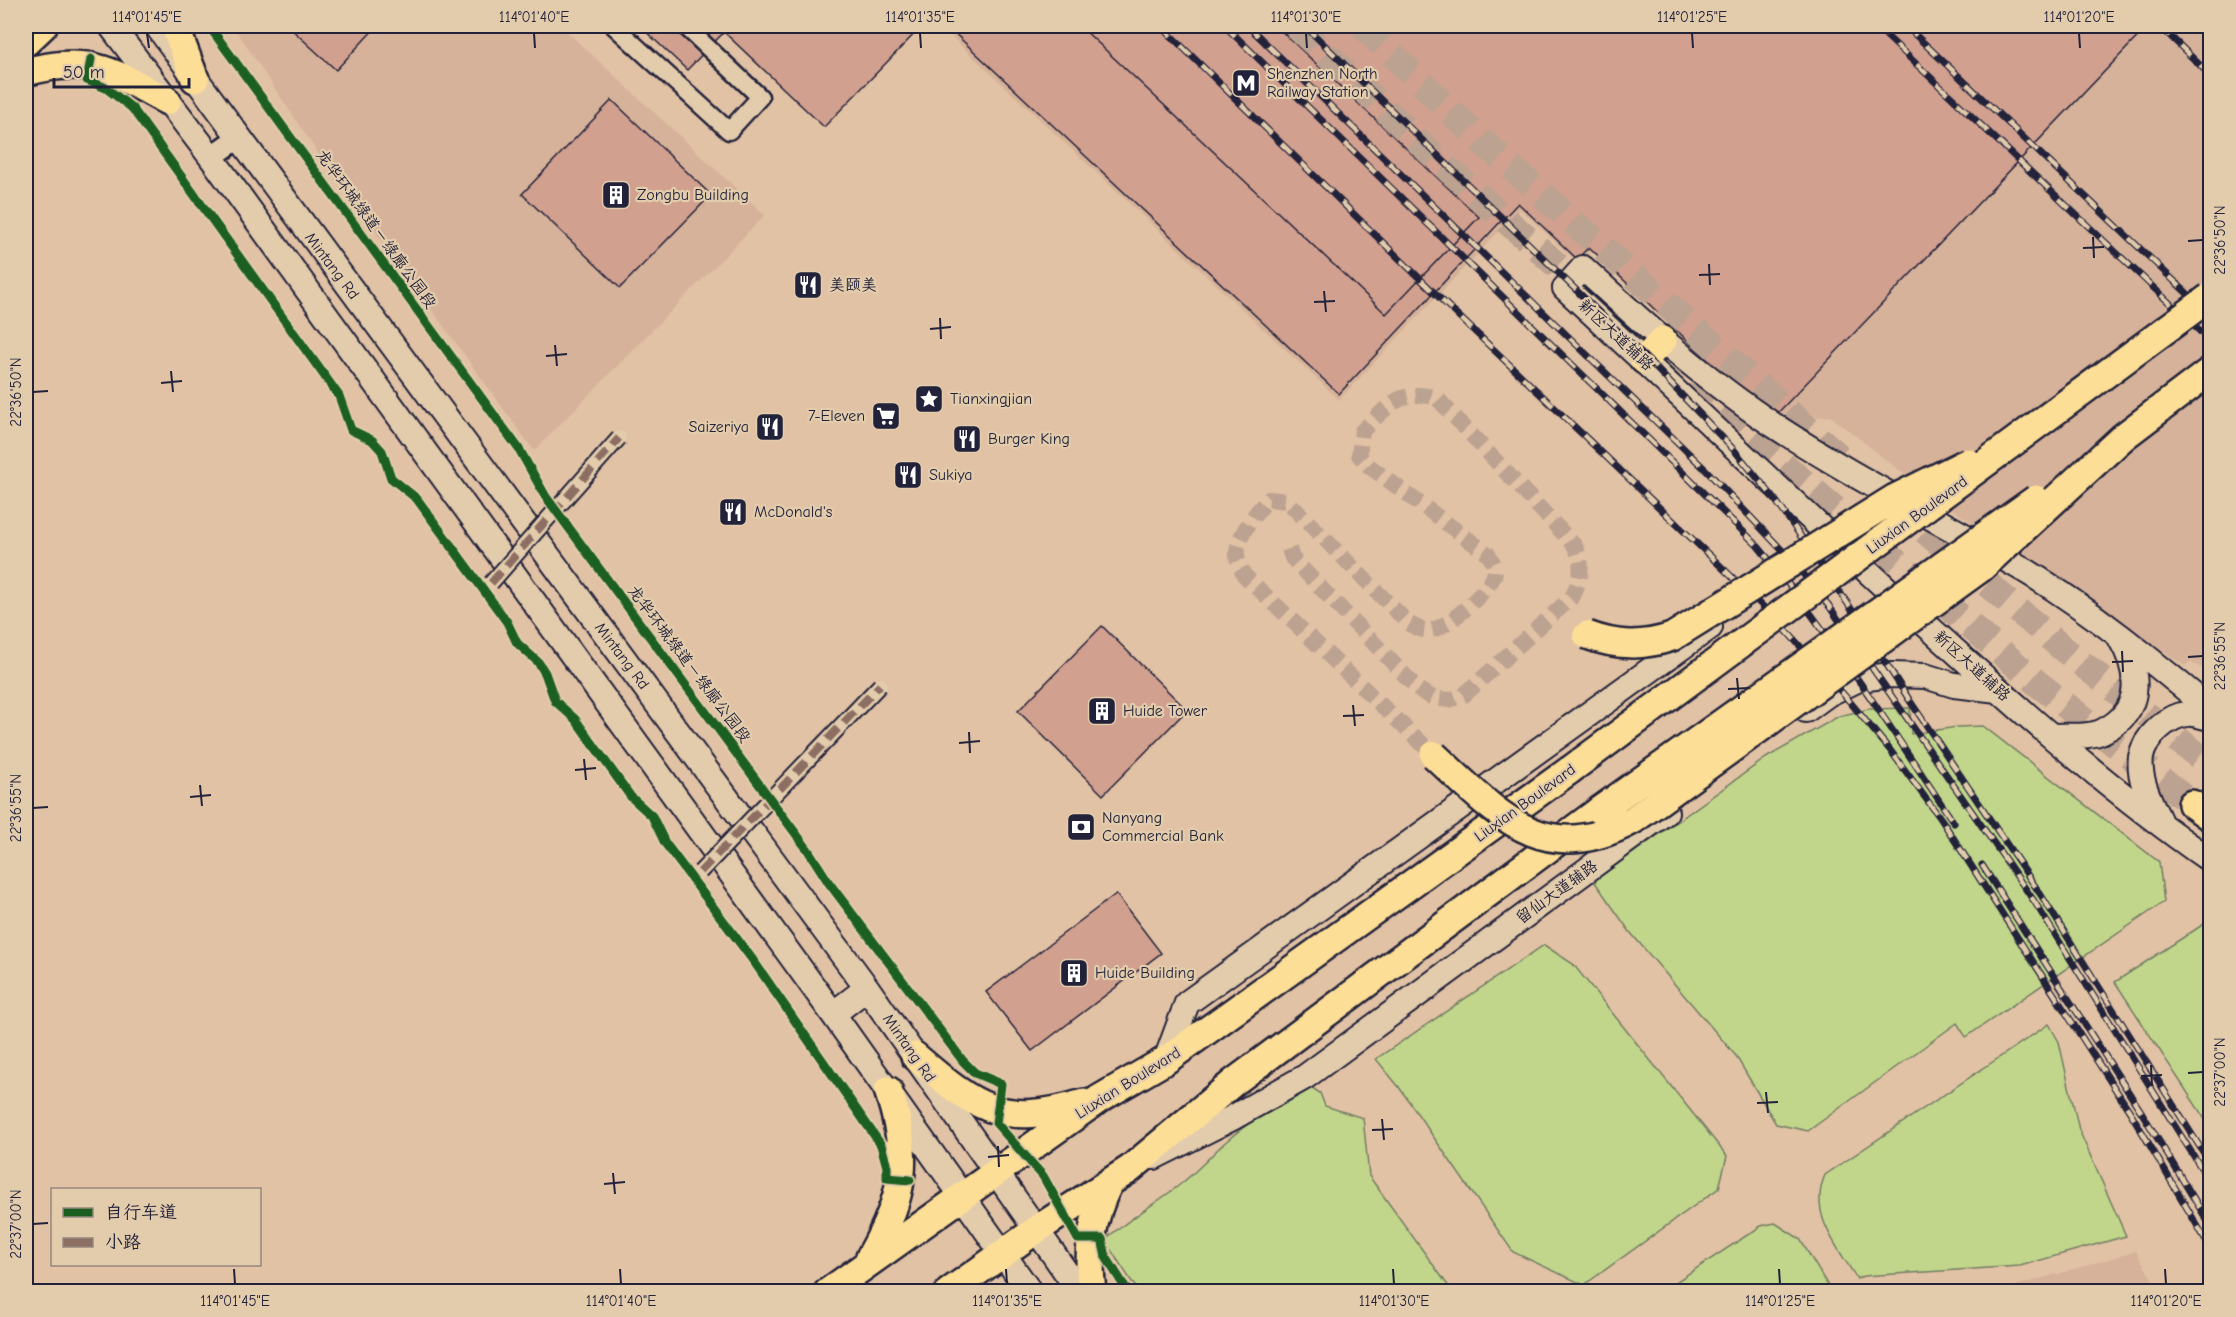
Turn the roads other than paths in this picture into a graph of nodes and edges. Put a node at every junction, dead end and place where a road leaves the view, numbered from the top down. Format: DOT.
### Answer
graph roads {
  1 [pos="43,26"];
  2 [pos="111,26"];
  3 [pos="157,26"];
  4 [pos="175,26"];
  5 [pos="614,26"];
  6 [pos="685,26"];
  7 [pos="26,42"];
  8 [pos="26,72"];
  9 [pos="195,79"];
  10 [pos="167,101"];
  11 [pos="238,138"];
  12 [pos="211,157"];
  13 [pos="2211,297"];
  14 [pos="1663,340"];
  15 [pos="1644,360"];
  16 [pos="2211,370"];
  17 [pos="2031,431"];
  18 [pos="2123,437"];
  19 [pos="619,438"];
  20 [pos="1789,499"];
  21 [pos="490,583"];
  22 [pos="2116,631"];
  23 [pos="1587,635"];
  24 [pos="880,685"];
  25 [pos="1998,690"];
  26 [pos="2211,709"];
  27 [pos="2211,718"];
  28 [pos="2052,736"];
  29 [pos="1434,755"];
  30 [pos="2161,827"];
  31 [pos="2211,860"];
  32 [pos="700,872"];
  33 [pos="867,988"];
  34 [pos="833,1014"];
  35 [pos="915,1056"];
  36 [pos="1166,1060"];
  37 [pos="888,1090"];
  38 [pos="1099,1099"];
  39 [pos="994,1172"];
  40 [pos="1120,1176"];
  41 [pos="962,1197"];
  42 [pos="1036,1230"];
  43 [pos="1002,1253"];
  44 [pos="868,1262"];
  45 [pos="828,1292"];
  46 [pos="949,1292"];
  47 [pos="1030,1292"];
  48 [pos="1080,1292"];
  49 [pos="1092,1292"];
  1 -- 7 [label="main road"];
  2 -- 10 [label="main road, Mintang Rd"];
  3 -- 9 [label="main road, Mintang Rd"];
  4 -- 9 [label="main road"];
  5 -- 6 [label="street"];
  8 -- 10 [label="main road"];
  9 -- 11 [label="main road, Mintang Rd"];
  10 -- 12 [label="main road, Mintang Rd"];
  11 -- 12 [label="street"];
  11 -- 33 [label="main road, Mintang Rd"];
  12 -- 34 [label="main road, Mintang Rd"];
  13 -- 17 [label="main road, Liuxian Boulevard, bridge"];
  14 -- 15 [label="main road"];
  14 -- 15 [label="main road, 新区大道辅路"];
  14 -- 22 [label="main road, 新区大道辅路"];
  15 -- 20 [label="main road, 新区大道辅路"];
  16 -- 18 [label="main road"];
  17 -- 23 [label="main road, bridge"];
  17 -- 36 [label="main road, Liuxian Boulevard, bridge"];
  18 -- 29 [label="main road, bridge"];
  18 -- 40 [label="main road, bridge"];
  19 -- 21 [label="street, bridge"];
  20 -- 25 [label="main road, 新区大道辅路"];
  20 -- 36 [label="main road"];
  22 -- 26 [label="main road, 新区大道辅路"];
  22 -- 28 [label="main road"];
  24 -- 32 [label="street, bridge"];
  25 -- 28 [label="main road, 新区大道辅路"];
  25 -- 40 [label="main road, 留仙大道辅路"];
  27 -- 30 [label="main road"];
  28 -- 30 [label="main road, 新区大道辅路"];
  30 -- 31 [label="main road, 新区大道辅路"];
  33 -- 34 [label="main road"];
  33 -- 35 [label="main road, Mintang Rd"];
  34 -- 37 [label="main road, Mintang Rd"];
  35 -- 38 [label="main road"];
  35 -- 39 [label="main road, Mintang Rd"];
  36 -- 38 [label="main road, Liuxian Boulevard"];
  37 -- 41 [label="main road, Mintang Rd"];
  37 -- 44 [label="main road"];
  38 -- 39 [label="main road, Liuxian Boulevard"];
  39 -- 41 [label="main road, Liuxian Boulevard"];
  39 -- 42 [label="main road, Mintang Rd"];
  40 -- 42 [label="main road"];
  40 -- 49 [label="main road"];
  41 -- 43 [label="main road, Mintang Rd"];
  41 -- 44 [label="main road, Liuxian Boulevard"];
  42 -- 43 [label="main road"];
  42 -- 48 [label="main road, Mintang Rd"];
  43 -- 46 [label="main road"];
  43 -- 47 [label="main road, Mintang Rd"];
  44 -- 45 [label="main road, Liuxian Boulevard"];
}
